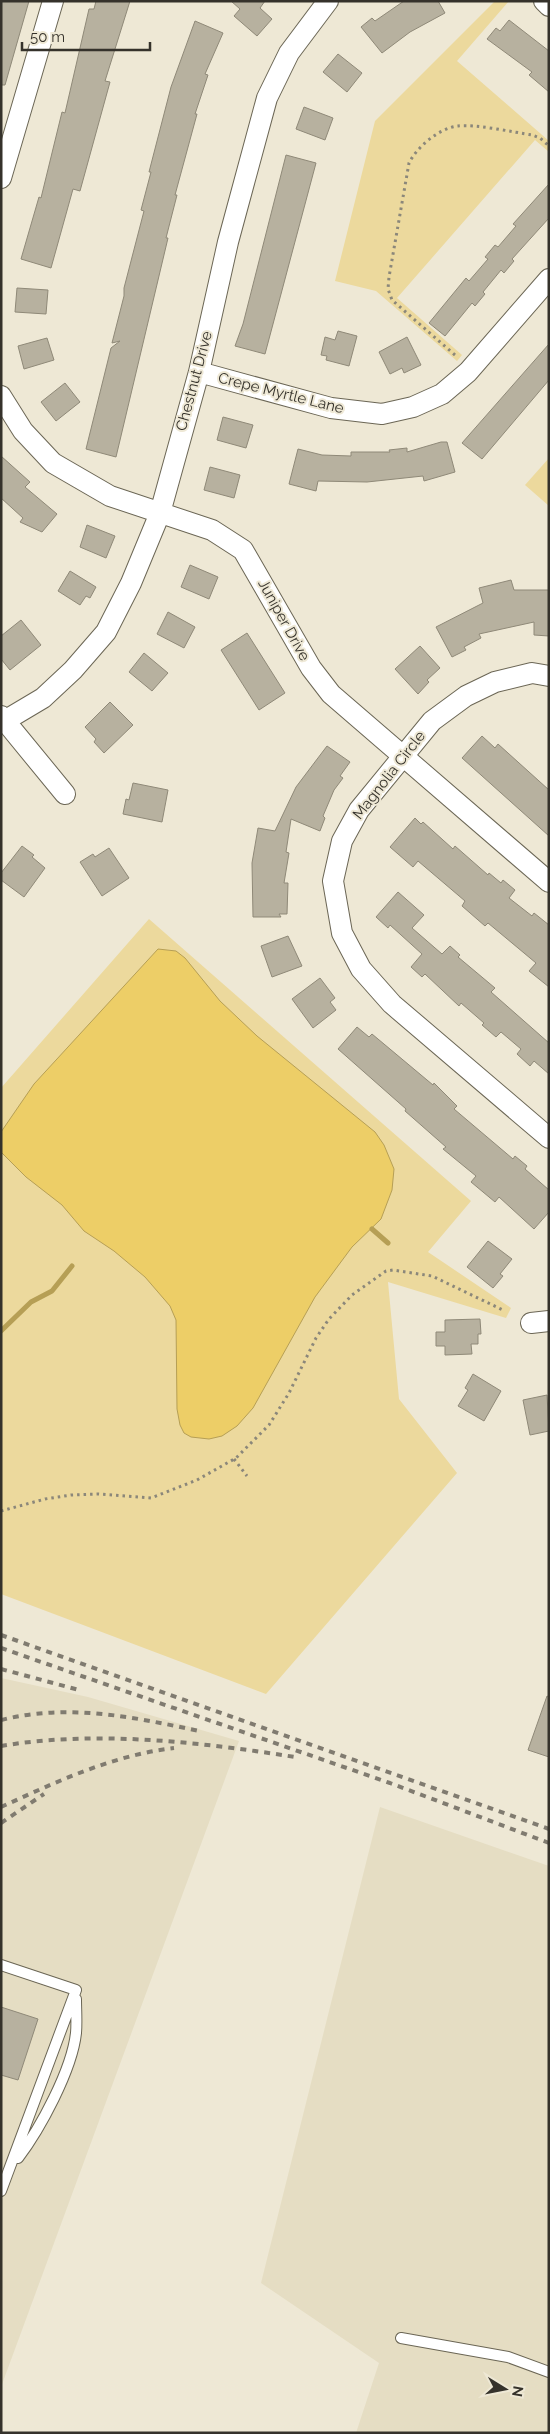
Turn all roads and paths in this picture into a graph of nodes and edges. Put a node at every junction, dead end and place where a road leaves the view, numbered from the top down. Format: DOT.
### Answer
graph roads {
  1 [pos="53,1"];
  2 [pos="328,1"];
  3 [pos="544,1"];
  4 [pos="549,6"];
  5 [pos="549,146"];
  6 [pos="2,176"];
  7 [pos="549,279"];
  8 [pos="455,355"];
  9 [pos="199,372"];
  10 [pos="1,396"];
  11 [pos="160,513"];
  12 [pos="549,676"];
  13 [pos="3,720"];
  14 [pos="402,757"];
  15 [pos="65,794"];
  16 [pos="549,882"];
  17 [pos="549,1138"];
  18 [pos="505,1311"];
  19 [pos="234,1459"];
  20 [pos="246,1476"];
  21 [pos="1,1511"];
  22 [pos="1,1965"];
  23 [pos="76,1990"];
  24 [pos="10,2168"];
  25 [pos="1,2191"];
  26 [pos="401,2338"];
  27 [pos="549,2372"];
  1 -- 6 [label="street"];
  2 -- 9 [label="street, Chestnut Drive"];
  3 -- 4 [label="street"];
  5 -- 8 [label="path"];
  7 -- 9 [label="street, Crepe Myrtle Lane"];
  9 -- 11 [label="street, Chestnut Drive"];
  10 -- 11 [label="street, Juniper Drive"];
  11 -- 13 [label="street, Chestnut Drive"];
  11 -- 14 [label="street, Juniper Drive"];
  12 -- 14 [label="street, Magnolia Circle"];
  13 -- 15 [label="street"];
  14 -- 16 [label="street, Juniper Drive"];
  14 -- 17 [label="street, Magnolia Circle"];
  18 -- 19 [label="path"];
  19 -- 20 [label="path"];
  19 -- 21 [label="path"];
  22 -- 23 [label="lane"];
  23 -- 24 [label="lane"];
  23 -- 24 [label="lane"];
  24 -- 25 [label="lane"];
  26 -- 27 [label="lane"];
}
